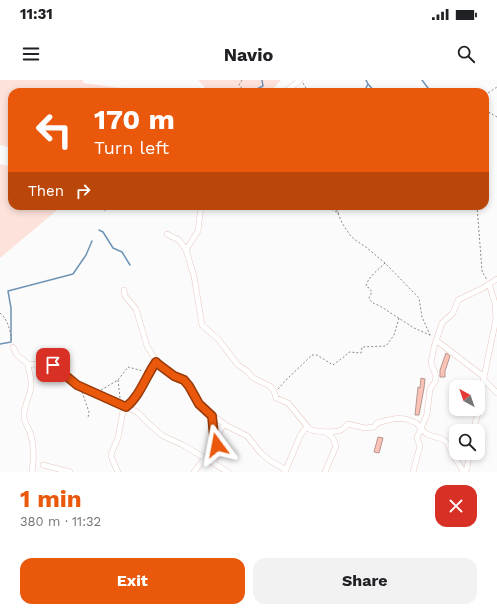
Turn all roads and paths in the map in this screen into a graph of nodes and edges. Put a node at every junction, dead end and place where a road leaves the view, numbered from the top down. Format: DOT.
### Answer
graph roads {
  1 [pos="301,80"];
  2 [pos="290,88"];
  3 [pos="200,210"];
  4 [pos="333,210"];
  5 [pos="339,210"];
  6 [pos="477,210"];
  7 [pos="337,212"];
  8 [pos="338,214"];
  9 [pos="167,234"];
  10 [pos="186,250"];
  11 [pos="385,263"];
  12 [pos="497,279"];
  13 [pos="489,284"];
  14 [pos="124,290"];
  15 [pos="497,297"];
  16 [pos="495,303"];
  17 [pos="0,313"];
  18 [pos="399,318"];
  19 [pos="430,335"];
  20 [pos="437,341"];
  21 [pos="13,347"];
  22 [pos="490,351"];
  23 [pos="497,353"];
  24 [pos="156,362"];
  25 [pos="28,364"];
  26 [pos="149,372"];
  27 [pos="484,378"];
  28 [pos="118,380"];
  29 [pos="77,385"];
  30 [pos="274,391"];
  31 [pos="97,393"];
  32 [pos="497,393"];
  33 [pos="124,406"];
  34 [pos="212,416"];
  35 [pos="88,418"];
  36 [pos="224,424"];
  37 [pos="476,424"];
  38 [pos="307,426"];
  39 [pos="421,430"];
  40 [pos="324,432"];
  41 [pos="215,439"];
  42 [pos="205,458"];
  43 [pos="469,460"];
  44 [pos="214,463"];
  45 [pos="43,465"];
  46 [pos="285,471"];
  47 [pos="32,472"];
  48 [pos="70,472"];
  49 [pos="118,472"];
  50 [pos="194,472"];
  51 [pos="228,472"];
  52 [pos="325,472"];
  53 [pos="413,472"];
  54 [pos="463,472"];
  55 [pos="466,472"];
  1 -- 2 [label="street"];
  3 -- 10 [label="street"];
  4 -- 7 [label="path"];
  5 -- 8 [label="path"];
  6 -- 13 [label="path"];
  7 -- 8 [label="path"];
  8 -- 11 [label="path"];
  9 -- 10 [label="street"];
  10 -- 30 [label="street"];
  11 -- 18 [label="path"];
  11 -- 19 [label="path"];
  12 -- 13 [label="street"];
  13 -- 16 [label="street"];
  13 -- 20 [label="street"];
  14 -- 24 [label="street"];
  15 -- 16 [label="street"];
  16 -- 22 [label="street"];
  17 -- 21 [label="path"];
  18 -- 19 [label="path"];
  18 -- 30 [label="path"];
  19 -- 20 [label="path"];
  20 -- 27 [label="street"];
  20 -- 39 [label="street"];
  21 -- 25 [label="street"];
  22 -- 23 [label="street"];
  22 -- 27 [label="street"];
  24 -- 26 [label="street"];
  24 -- 34 [label="street"];
  25 -- 29 [label="street"];
  25 -- 47 [label="street"];
  26 -- 28 [label="path"];
  26 -- 33 [label="street"];
  27 -- 32 [label="street"];
  27 -- 37 [label="street"];
  28 -- 31 [label="path"];
  28 -- 33 [label="path"];
  29 -- 31 [label="street"];
  29 -- 35 [label="path"];
  30 -- 38 [label="street"];
  31 -- 33 [label="street"];
  33 -- 42 [label="street"];
  33 -- 49 [label="street"];
  34 -- 36 [label="street"];
  34 -- 41 [label="street"];
  36 -- 41 [label="street"];
  36 -- 46 [label="street"];
  38 -- 40 [label="street"];
  38 -- 46 [label="street"];
  39 -- 40 [label="street"];
  39 -- 53 [label="street"];
  39 -- 54 [label="street"];
  40 -- 52 [label="street"];
  41 -- 44 [label="street"];
  42 -- 44 [label="street"];
  42 -- 50 [label="street"];
  43 -- 55 [label="street"];
  44 -- 51 [label="street"];
  45 -- 48 [label="street"];
}
